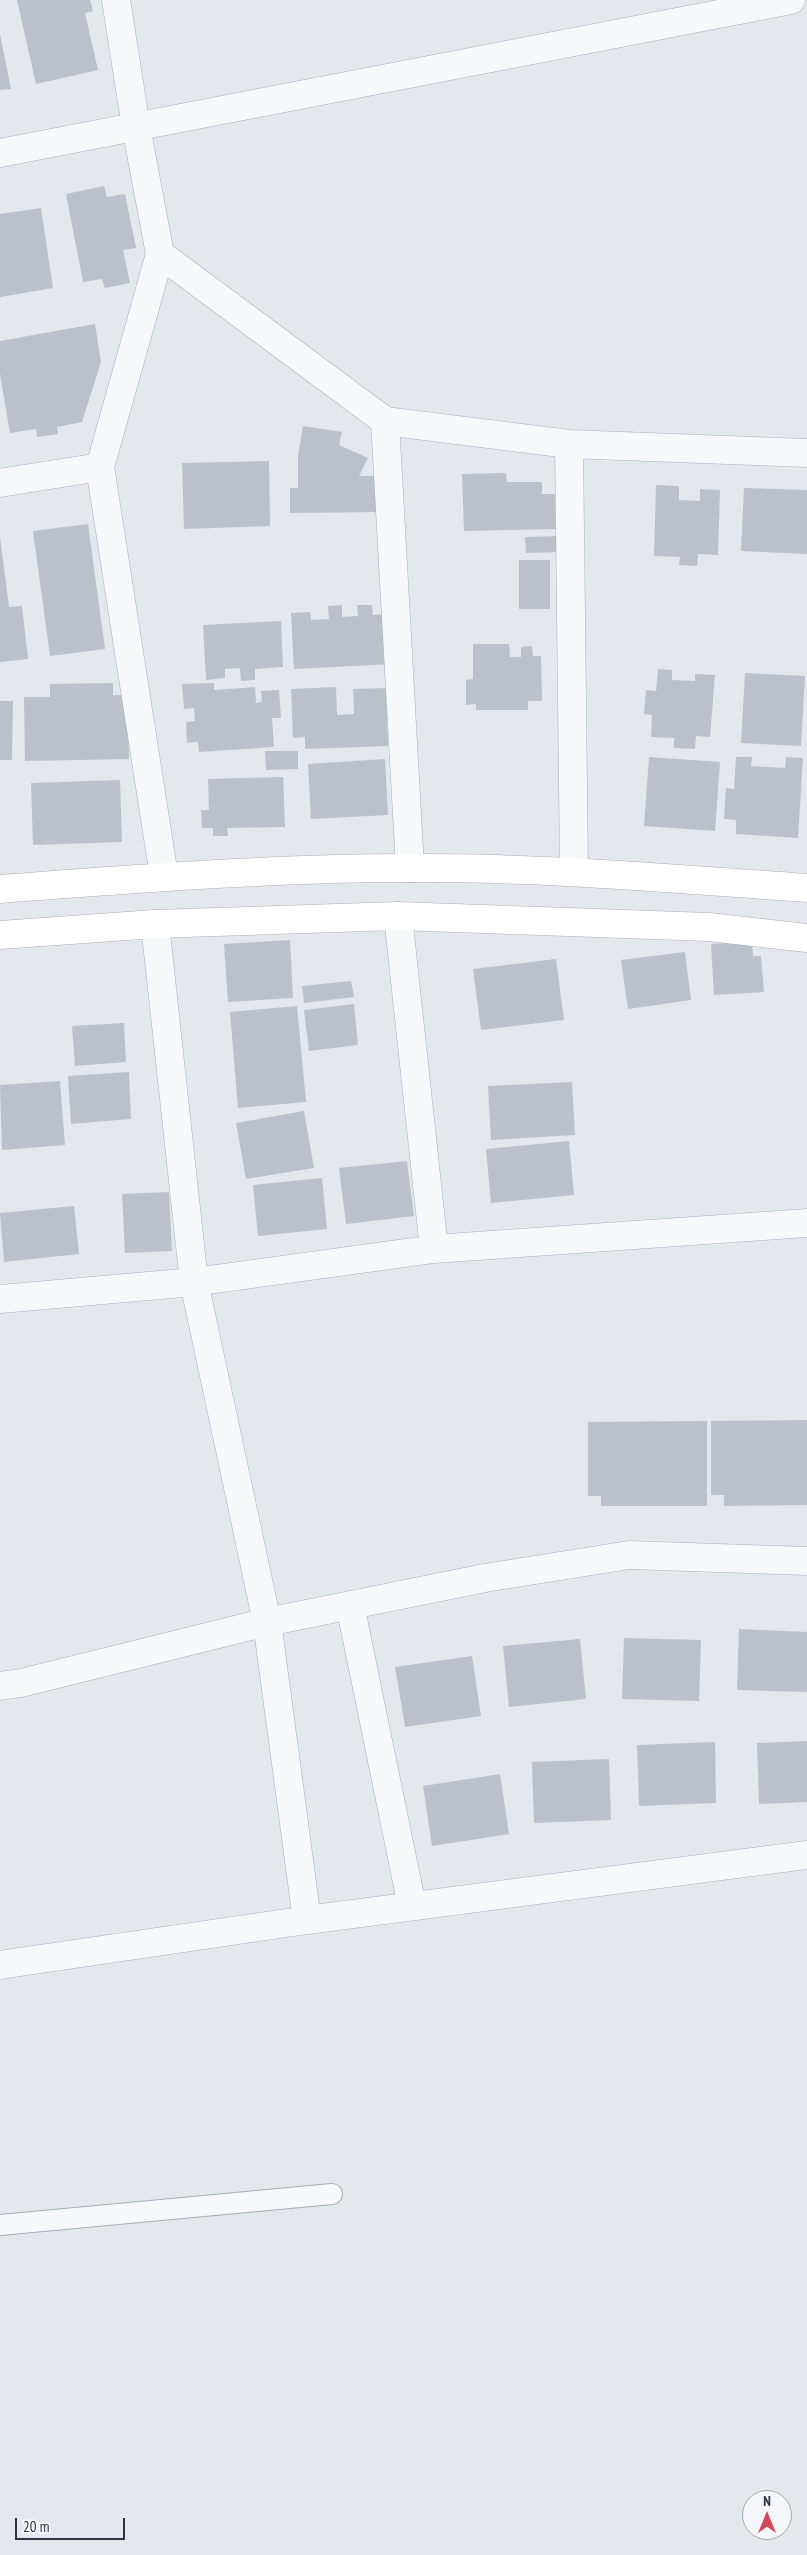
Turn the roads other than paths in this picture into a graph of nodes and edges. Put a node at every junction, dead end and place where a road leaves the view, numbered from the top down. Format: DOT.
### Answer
graph roads {
  1 [pos="116,0"];
  2 [pos="791,0"];
  3 [pos="136,127"];
  4 [pos="0,153"];
  5 [pos="160,254"];
  6 [pos="385,421"];
  7 [pos="569,444"];
  8 [pos="807,453"];
  9 [pos="100,467"];
  10 [pos="0,483"];
  11 [pos="410,868"];
  12 [pos="574,872"];
  13 [pos="164,876"];
  14 [pos="807,888"];
  15 [pos="0,889"];
  16 [pos="398,916"];
  17 [pos="155,924"];
  18 [pos="0,935"];
  19 [pos="807,938"];
  20 [pos="807,1223"];
  21 [pos="434,1249"];
  22 [pos="194,1282"];
  23 [pos="0,1299"];
  24 [pos="807,1561"];
  25 [pos="350,1604"];
  26 [pos="267,1622"];
  27 [pos="0,1686"];
  28 [pos="807,1855"];
  29 [pos="412,1906"];
  30 [pos="307,1920"];
  31 [pos="0,1965"];
  32 [pos="332,2194"];
  33 [pos="0,2225"];
  1 -- 3 [label="street"];
  2 -- 3 [label="street"];
  3 -- 4 [label="street"];
  3 -- 5 [label="street"];
  5 -- 6 [label="street"];
  5 -- 9 [label="street"];
  6 -- 7 [label="street"];
  6 -- 11 [label="street"];
  7 -- 8 [label="street"];
  7 -- 12 [label="street"];
  9 -- 10 [label="street"];
  9 -- 13 [label="street"];
  11 -- 12 [label="main road"];
  11 -- 13 [label="main road"];
  12 -- 14 [label="main road"];
  13 -- 15 [label="main road"];
  16 -- 17 [label="main road"];
  16 -- 19 [label="main road"];
  16 -- 21 [label="street"];
  17 -- 18 [label="main road"];
  17 -- 22 [label="street"];
  20 -- 21 [label="street"];
  21 -- 22 [label="street"];
  22 -- 23 [label="street"];
  22 -- 26 [label="street"];
  24 -- 25 [label="street"];
  25 -- 26 [label="street"];
  25 -- 29 [label="street"];
  26 -- 27 [label="street"];
  26 -- 30 [label="street"];
  28 -- 29 [label="street"];
  29 -- 30 [label="street"];
  30 -- 31 [label="street"];
  32 -- 33 [label="lane"];
}
